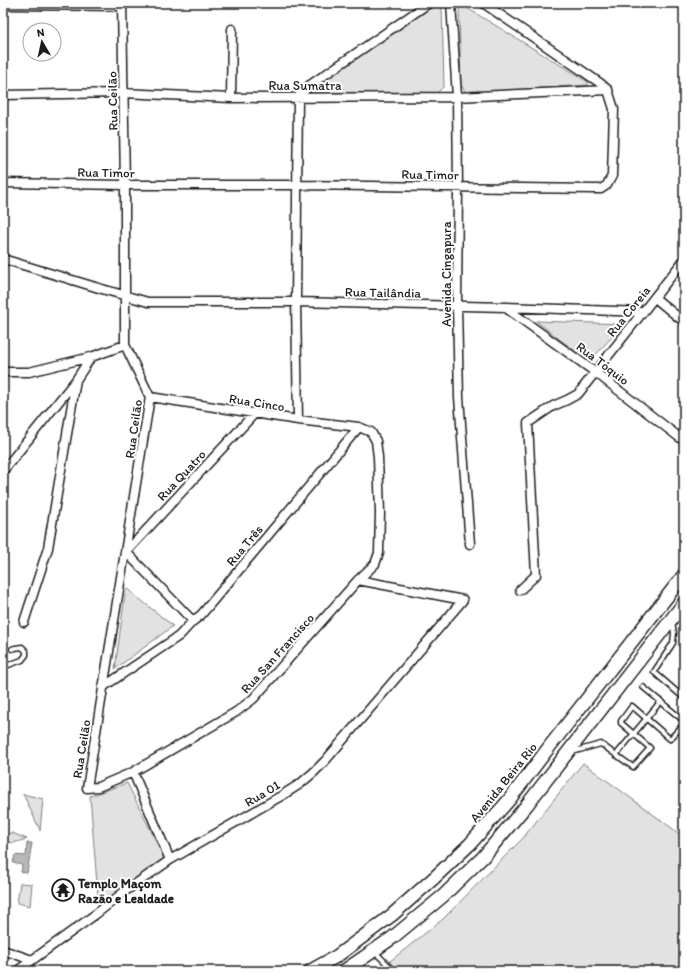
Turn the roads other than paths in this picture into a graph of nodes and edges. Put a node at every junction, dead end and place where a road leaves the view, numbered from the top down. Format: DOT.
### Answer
graph roads {
  1 [pos="429,3"];
  2 [pos="451,3"];
  3 [pos="483,3"];
  4 [pos="122,4"];
  5 [pos="3,5"];
  6 [pos="232,29"];
  7 [pos="608,90"];
  8 [pos="123,93"];
  9 [pos="3,94"];
  10 [pos="298,97"];
  11 [pos="457,97"];
  12 [pos="231,98"];
  13 [pos="3,183"];
  14 [pos="125,185"];
  15 [pos="297,185"];
  16 [pos="458,187"];
  17 [pos="3,259"];
  18 [pos="684,260"];
  19 [pos="125,296"];
  20 [pos="655,298"];
  21 [pos="296,302"];
  22 [pos="457,306"];
  23 [pos="506,307"];
  24 [pos="643,312"];
  25 [pos="684,322"];
  26 [pos="125,345"];
  27 [pos="91,357"];
  28 [pos="3,372"];
  29 [pos="595,372"];
  30 [pos="76,380"];
  31 [pos="150,397"];
  32 [pos="255,413"];
  33 [pos="298,420"];
  34 [pos="359,427"];
  35 [pos="684,441"];
  36 [pos="3,471"];
  37 [pos="470,544"];
  38 [pos="126,552"];
  39 [pos="684,575"];
  40 [pos="358,580"];
  41 [pos="520,590"];
  42 [pos="663,603"];
  43 [pos="684,603"];
  44 [pos="674,616"];
  45 [pos="193,621"];
  46 [pos="24,622"];
  47 [pos="12,649"];
  48 [pos="3,666"];
  49 [pos="103,687"];
  50 [pos="643,687"];
  51 [pos="684,698"];
  52 [pos="661,701"];
  53 [pos="647,719"];
  54 [pos="684,722"];
  55 [pos="634,734"];
  56 [pos="566,754"];
  57 [pos="616,755"];
  58 [pos="133,772"];
  59 [pos="87,788"];
  60 [pos="170,860"];
  61 [pos="3,950"];
  62 [pos="374,951"];
  63 [pos="32,960"];
  64 [pos="17,971"];
  65 [pos="310,971"];
  66 [pos="344,971"];
  67 [pos="394,971"];
  1 -- 10 [label="street"];
  2 -- 11 [label="street, Avenida Cingapura"];
  3 -- 7 [label="street"];
  4 -- 5 [label="street"];
  4 -- 8 [label="street, Rua Ceilão"];
  6 -- 12 [label="street"];
  7 -- 11 [label="street, Rua Sumatra"];
  7 -- 16 [label="street, Rua Timor"];
  8 -- 9 [label="street, Rua Sumatra"];
  8 -- 12 [label="street, Rua Sumatra"];
  8 -- 14 [label="street, Rua Ceilão"];
  10 -- 11 [label="street, Rua Sumatra"];
  10 -- 12 [label="street, Rua Sumatra"];
  10 -- 15 [label="street"];
  11 -- 16 [label="street, Avenida Cingapura"];
  13 -- 14 [label="street, Rua Timor"];
  14 -- 15 [label="street, Rua Timor"];
  14 -- 19 [label="street, Rua Ceilão"];
  15 -- 16 [label="street, Rua Timor"];
  15 -- 21 [label="street"];
  16 -- 22 [label="street, Avenida Cingapura"];
  17 -- 19 [label="street"];
  18 -- 20 [label="street, Rua Coreia"];
  19 -- 21 [label="street, Rua Tailândia"];
  19 -- 26 [label="street, Rua Ceilão"];
  20 -- 24 [label="street, Rua Coreia"];
  20 -- 25 [label="street"];
  21 -- 22 [label="street, Rua Tailândia"];
  21 -- 33 [label="street"];
  22 -- 23 [label="street, Rua Tailândia"];
  22 -- 37 [label="street, Avenida Cingapura"];
  23 -- 24 [label="street, Rua Tailândia"];
  23 -- 29 [label="street, Rua Tóquio"];
  24 -- 29 [label="street, Rua Coreia"];
  26 -- 27 [label="street"];
  26 -- 31 [label="street, Rua Ceilão"];
  27 -- 28 [label="street"];
  27 -- 30 [label="street"];
  29 -- 35 [label="street, Rua Tóquio"];
  29 -- 41 [label="street, Rua Coreia"];
  30 -- 36 [label="street"];
  30 -- 46 [label="street"];
  31 -- 32 [label="street, Rua Cinco"];
  31 -- 38 [label="street, Rua Ceilão"];
  32 -- 33 [label="street, Rua Cinco"];
  32 -- 38 [label="street, Rua Quatro"];
  33 -- 34 [label="street, Rua Cinco"];
  34 -- 40 [label="street, Rua San Francisco"];
  34 -- 45 [label="street, Rua Três"];
  38 -- 45 [label="street"];
  38 -- 49 [label="street, Rua Ceilão"];
  39 -- 42 [label="main road, Avenida Beira Rio"];
  40 -- 58 [label="street, Rua San Francisco"];
  40 -- 60 [label="street, Rua 01"];
  42 -- 44 [label="main road"];
  42 -- 65 [label="main road, Avenida Beira Rio"];
  43 -- 44 [label="main road"];
  44 -- 51 [label="lane"];
  44 -- 56 [label="main road"];
  45 -- 49 [label="street, Rua Três"];
  47 -- 48 [label="lane"];
  49 -- 59 [label="street, Rua Ceilão"];
  50 -- 52 [label="lane"];
  52 -- 53 [label="lane"];
  52 -- 54 [label="lane"];
  53 -- 54 [label="lane"];
  53 -- 55 [label="lane"];
  53 -- 55 [label="lane"];
  55 -- 57 [label="lane"];
  55 -- 57 [label="lane"];
  56 -- 57 [label="lane"];
  56 -- 62 [label="main road"];
  58 -- 59 [label="street, Rua San Francisco"];
  58 -- 60 [label="street"];
  60 -- 63 [label="street, Rua 01"];
  61 -- 63 [label="street"];
  62 -- 66 [label="main road"];
  62 -- 67 [label="lane"];
  63 -- 64 [label="street, Rua 01"];
}
